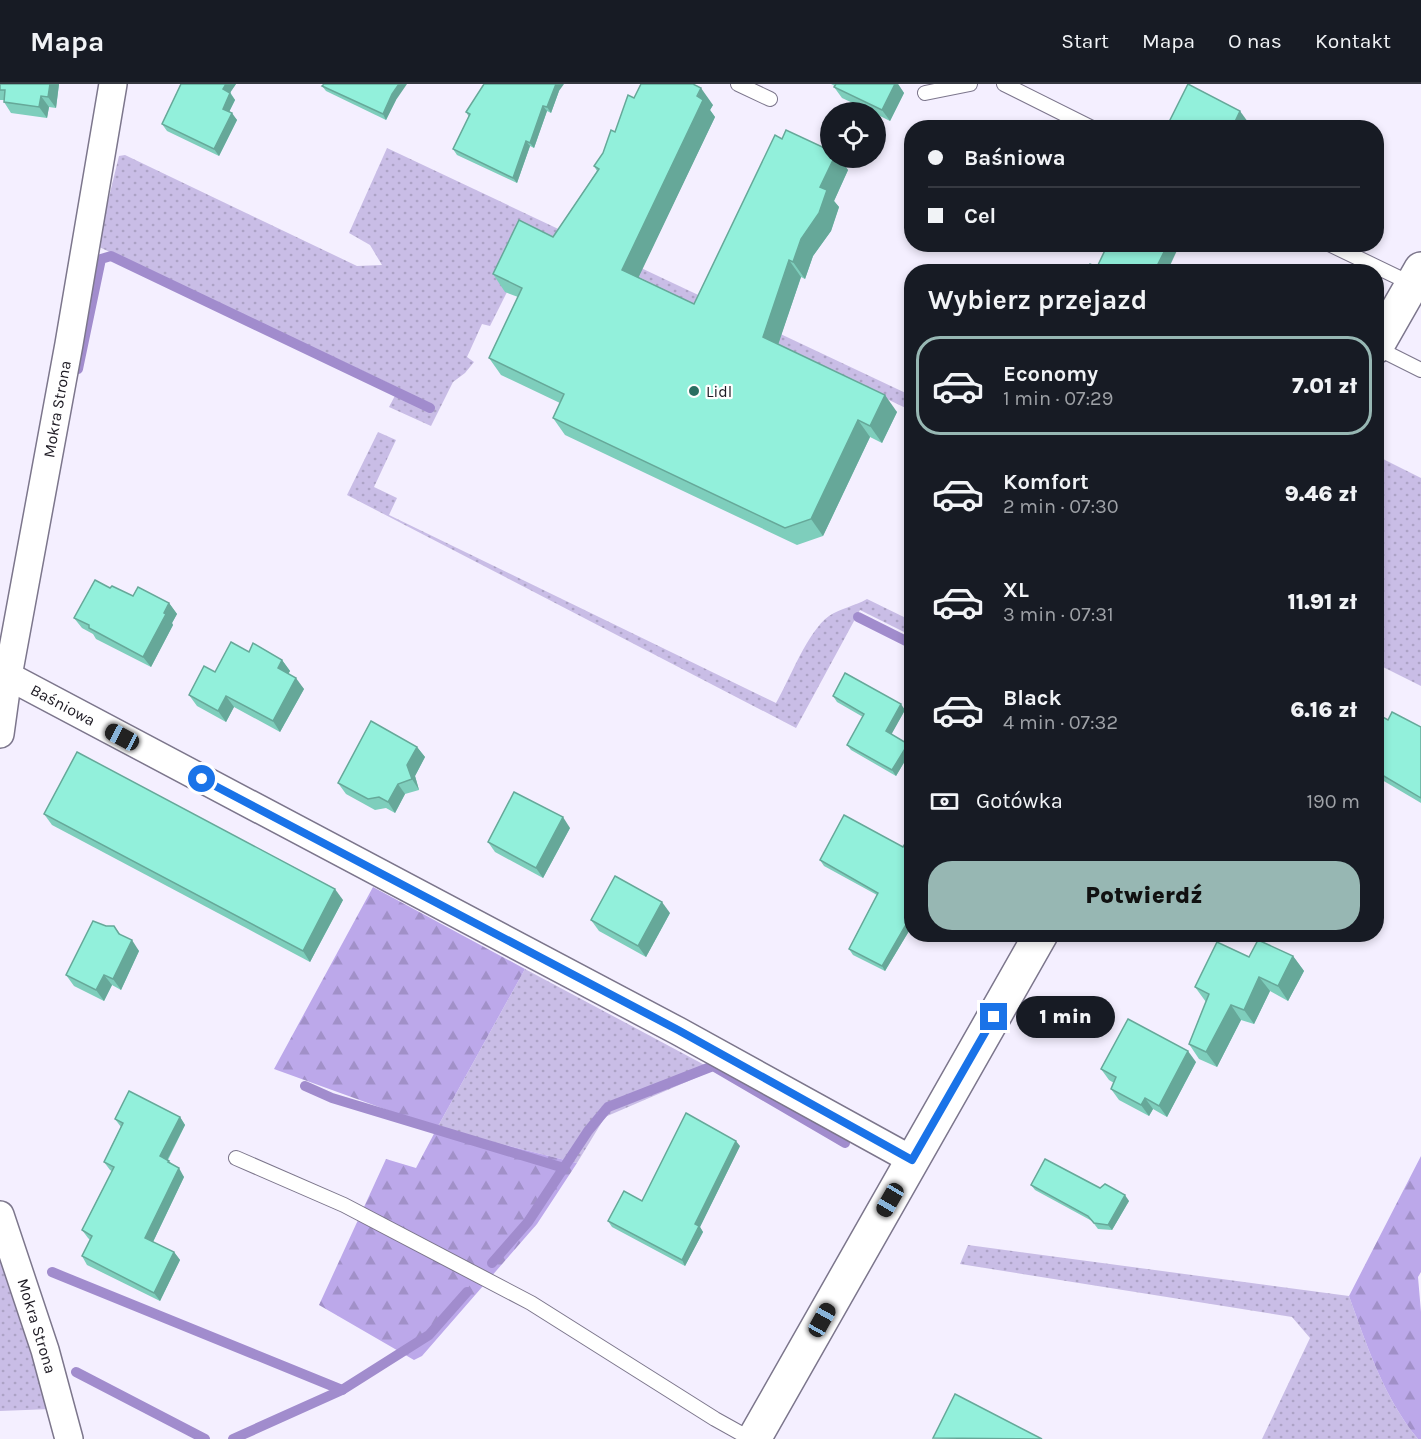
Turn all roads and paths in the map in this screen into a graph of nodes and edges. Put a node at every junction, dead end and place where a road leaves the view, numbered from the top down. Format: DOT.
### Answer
graph roads {
  1 [pos="113,84"];
  2 [pos="738,84"];
  3 [pos="970,84"];
  4 [pos="1004,84"];
  5 [pos="925,93"];
  6 [pos="770,99"];
  7 [pos="1076,120"];
  8 [pos="1350,252"];
  9 [pos="1382,264"];
  10 [pos="1384,265"];
  11 [pos="1417,277"];
  12 [pos="1384,335"];
  13 [pos="1384,351"];
  14 [pos="1421,370"];
  15 [pos="8,676"];
  16 [pos="0,734"];
  17 [pos="1036,942"];
  18 [pos="236,1158"];
  19 [pos="912,1160"];
  20 [pos="0,1215"];
  21 [pos="69,1439"];
  22 [pos="753,1439"];
  1 -- 15 [label="street, Mokra Strona"];
  2 -- 6 [label="lane"];
  3 -- 5 [label="lane"];
  4 -- 7 [label="lane"];
  8 -- 9 [label="lane"];
  10 -- 11 [label="lane"];
  11 -- 12 [label="main road"];
  13 -- 14 [label="lane"];
  15 -- 16 [label="street, Mokra Strona"];
  15 -- 19 [label="street, Baśniowa"];
  17 -- 19 [label="main road"];
  18 -- 22 [label="lane"];
  19 -- 22 [label="main road"];
  20 -- 21 [label="street, Mokra Strona"];
}
